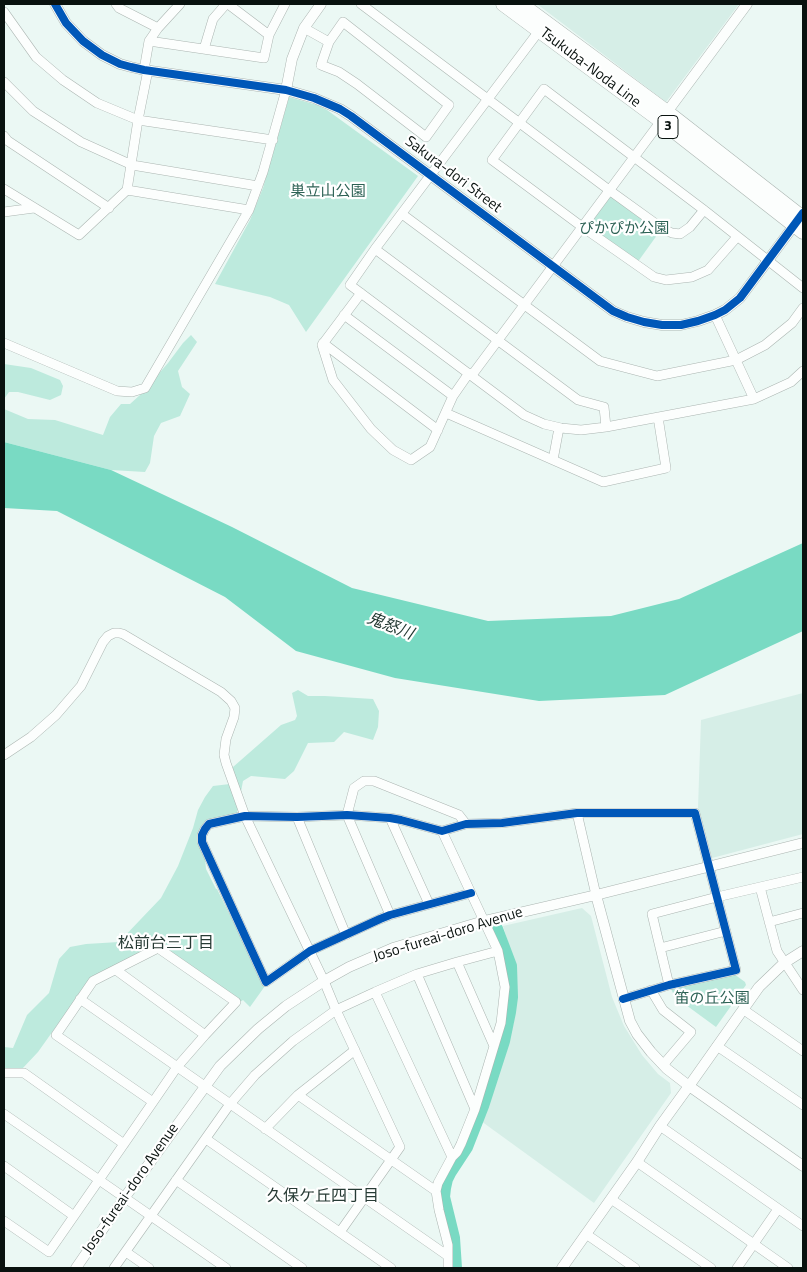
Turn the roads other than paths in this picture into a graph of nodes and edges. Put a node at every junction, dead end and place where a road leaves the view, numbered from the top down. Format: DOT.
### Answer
graph roads {
  1 [pos="55,4"];
  2 [pos="116,4"];
  3 [pos="180,4"];
  4 [pos="227,4"];
  5 [pos="284,4"];
  6 [pos="321,4"];
  7 [pos="361,4"];
  8 [pos="504,4"];
  9 [pos="522,4"];
  10 [pos="747,4"];
  11 [pos="170,7"];
  12 [pos="4,12"];
  13 [pos="158,28"];
  14 [pos="304,28"];
  15 [pos="540,30"];
  16 [pos="268,35"];
  17 [pos="149,41"];
  18 [pos="329,42"];
  19 [pos="204,49"];
  20 [pos="146,70"];
  21 [pos="4,82"];
  22 [pos="286,90"];
  23 [pos="488,99"];
  24 [pos="664,117"];
  25 [pos="138,120"];
  26 [pos="519,123"];
  27 [pos="4,136"];
  28 [pos="273,140"];
  29 [pos="634,157"];
  30 [pos="132,165"];
  31 [pos="430,175"];
  32 [pos="258,186"];
  33 [pos="4,189"];
  34 [pos="127,190"];
  35 [pos="609,190"];
  36 [pos="34,208"];
  37 [pos="109,208"];
  38 [pos="249,210"];
  39 [pos="704,210"];
  40 [pos="4,212"];
  41 [pos="402,214"];
  42 [pos="801,218"];
  43 [pos="581,226"];
  44 [pos="737,237"];
  45 [pos="375,249"];
  46 [pos="768,261"];
  47 [pos="552,266"];
  48 [pos="803,288"];
  49 [pos="361,293"];
  50 [pos="524,305"];
  51 [pos="803,308"];
  52 [pos="344,315"];
  53 [pos="715,315"];
  54 [pos="498,340"];
  55 [pos="4,342"];
  56 [pos="323,343"];
  57 [pos="736,360"];
  58 [pos="803,371"];
  59 [pos="470,374"];
  60 [pos="453,396"];
  61 [pos="754,399"];
  62 [pos="446,413"];
  63 [pos="658,417"];
  64 [pos="606,427"];
  65 [pos="559,428"];
  66 [pos="438,430"];
  67 [pos="553,460"];
  68 [pos="4,755"];
  69 [pos="576,812"];
  70 [pos="347,815"];
  71 [pos="245,816"];
  72 [pos="297,817"];
  73 [pos="390,818"];
  74 [pos="466,824"];
  75 [pos="442,831"];
  76 [pos="803,843"];
  77 [pos="708,867"];
  78 [pos="803,877"];
  79 [pos="760,887"];
  80 [pos="471,893"];
  81 [pos="596,895"];
  82 [pos="717,897"];
  83 [pos="429,904"];
  84 [pos="803,913"];
  85 [pos="390,915"];
  86 [pos="484,921"];
  87 [pos="769,922"];
  88 [pos="726,931"];
  89 [pos="346,935"];
  90 [pos="660,948"];
  91 [pos="310,951"];
  92 [pos="498,951"];
  93 [pos="803,951"];
  94 [pos="457,962"];
  95 [pos="784,962"];
  96 [pos="116,970"];
  97 [pos="417,974"];
  98 [pos="324,981"];
  99 [pos="669,985"];
  100 [pos="651,990"];
  101 [pos="803,990"];
  102 [pos="375,992"];
  103 [pos="623,998"];
  104 [pos="80,999"];
  105 [pos="336,1010"];
  106 [pos="744,1010"];
  107 [pos="204,1035"];
  108 [pos="494,1046"];
  109 [pos="717,1046"];
  110 [pos="355,1050"];
  111 [pos="803,1052"];
  112 [pos="663,1065"];
  113 [pos="177,1067"];
  114 [pos="4,1073"];
  115 [pos="204,1086"];
  116 [pos="690,1086"];
  117 [pos="298,1095"];
  118 [pos="153,1102"];
  119 [pos="230,1104"];
  120 [pos="803,1105"];
  121 [pos="475,1109"];
  122 [pos="4,1114"];
  123 [pos="660,1126"];
  124 [pos="265,1128"];
  125 [pos="206,1139"];
  126 [pos="124,1144"];
  127 [pos="452,1157"];
  128 [pos="391,1160"];
  129 [pos="637,1162"];
  130 [pos="4,1166"];
  131 [pos="803,1166"];
  132 [pos="99,1180"];
  133 [pos="176,1180"];
  134 [pos="436,1191"];
  135 [pos="125,1198"];
  136 [pos="365,1198"];
  137 [pos="611,1199"];
  138 [pos="778,1209"];
  139 [pos="74,1216"];
  140 [pos="151,1216"];
  141 [pos="4,1221"];
  142 [pos="803,1226"];
  143 [pos="340,1232"];
  144 [pos="586,1234"];
  145 [pos="754,1244"];
  146 [pos="126,1252"];
  147 [pos="448,1256"];
  148 [pos="76,1268"];
  149 [pos="114,1268"];
  150 [pos="149,1268"];
  151 [pos="226,1268"];
  152 [pos="302,1268"];
  153 [pos="391,1268"];
  154 [pos="448,1268"];
  155 [pos="562,1268"];
  156 [pos="635,1268"];
  157 [pos="711,1268"];
  158 [pos="737,1268"];
  159 [pos="788,1268"];
  1 -- 20 [label="street, Sakura-dori Street"];
  2 -- 13 [label="street"];
  3 -- 11 [label="street"];
  4 -- 16 [label="street"];
  4 -- 19 [label="street"];
  5 -- 16 [label="street"];
  6 -- 14 [label="street"];
  7 -- 23 [label="street"];
  8 -- 15 [label="main road, Tsukuba-Noda Line / 3"];
  9 -- 24 [label="main road, Tsukuba-Noda Line / 3"];
  10 -- 24 [label="street"];
  11 -- 13 [label="street"];
  12 -- 25 [label="street"];
  13 -- 17 [label="street"];
  14 -- 18 [label="street"];
  14 -- 22 [label="street"];
  15 -- 23 [label="street"];
  15 -- 24 [label="main road, Tsukuba-Noda Line / 3"];
  16 -- 19 [label="street"];
  17 -- 19 [label="street"];
  17 -- 20 [label="street"];
  18 -- 18 [label="street"];
  20 -- 22 [label="street, Sakura-dori Street"];
  20 -- 25 [label="street"];
  21 -- 30 [label="street"];
  22 -- 28 [label="street"];
  22 -- 31 [label="street, Sakura-dori Street"];
  23 -- 26 [label="street"];
  23 -- 31 [label="street"];
  24 -- 29 [label="street"];
  24 -- 42 [label="main road, Tsukuba-Noda Line / 3"];
  25 -- 28 [label="street"];
  25 -- 30 [label="street"];
  26 -- 29 [label="street"];
  26 -- 35 [label="street"];
  26 -- 43 [label="street"];
  27 -- 37 [label="street"];
  28 -- 32 [label="street"];
  29 -- 35 [label="street"];
  29 -- 39 [label="street"];
  30 -- 32 [label="street"];
  30 -- 34 [label="street"];
  31 -- 41 [label="street"];
  31 -- 47 [label="street, Sakura-dori Street"];
  32 -- 38 [label="street"];
  33 -- 36 [label="street"];
  34 -- 37 [label="street"];
  34 -- 38 [label="street"];
  35 -- 39 [label="street"];
  35 -- 43 [label="street"];
  36 -- 37 [label="street"];
  36 -- 40 [label="street"];
  38 -- 55 [label="street"];
  39 -- 44 [label="street"];
  41 -- 45 [label="street"];
  41 -- 50 [label="street"];
  42 -- 46 [label="street, Sakura-dori Street"];
  43 -- 44 [label="street"];
  43 -- 47 [label="street"];
  44 -- 46 [label="street"];
  45 -- 49 [label="street"];
  45 -- 54 [label="street"];
  46 -- 48 [label="street"];
  46 -- 53 [label="street, Sakura-dori Street"];
  47 -- 50 [label="street"];
  47 -- 53 [label="street, Sakura-dori Street"];
  49 -- 52 [label="street"];
  49 -- 59 [label="street"];
  50 -- 54 [label="street"];
  50 -- 57 [label="street"];
  51 -- 57 [label="street"];
  52 -- 56 [label="street"];
  52 -- 60 [label="street"];
  53 -- 57 [label="street"];
  54 -- 59 [label="street"];
  54 -- 64 [label="street"];
  56 -- 66 [label="street"];
  56 -- 66 [label="street"];
  57 -- 61 [label="street"];
  58 -- 61 [label="street"];
  59 -- 60 [label="street"];
  59 -- 65 [label="street"];
  60 -- 62 [label="street"];
  61 -- 63 [label="street"];
  62 -- 66 [label="street"];
  62 -- 67 [label="street"];
  63 -- 64 [label="street"];
  63 -- 67 [label="street"];
  64 -- 65 [label="street"];
  65 -- 67 [label="street"];
  68 -- 71 [label="street"];
  69 -- 74 [label="street"];
  69 -- 77 [label="street"];
  69 -- 81 [label="street"];
  70 -- 72 [label="street"];
  70 -- 73 [label="street"];
  70 -- 74 [label="street"];
  70 -- 85 [label="street"];
  71 -- 72 [label="street"];
  71 -- 91 [label="street"];
  71 -- 91 [label="street"];
  72 -- 89 [label="street"];
  73 -- 75 [label="street"];
  73 -- 83 [label="street"];
  74 -- 75 [label="street"];
  75 -- 80 [label="street"];
  76 -- 77 [label="street, Joso-fureai-doro Avenue"];
  77 -- 81 [label="street, Joso-fureai-doro Avenue"];
  77 -- 82 [label="street"];
  78 -- 79 [label="street"];
  79 -- 82 [label="street"];
  79 -- 87 [label="street"];
  80 -- 83 [label="street"];
  80 -- 86 [label="street"];
  81 -- 86 [label="street, Joso-fureai-doro Avenue"];
  81 -- 103 [label="street"];
  82 -- 88 [label="street"];
  82 -- 90 [label="street"];
  83 -- 85 [label="street"];
  84 -- 87 [label="street"];
  85 -- 89 [label="street"];
  86 -- 92 [label="street"];
  86 -- 98 [label="street, Joso-fureai-doro Avenue"];
  87 -- 95 [label="street"];
  88 -- 90 [label="street"];
  88 -- 99 [label="street"];
  89 -- 91 [label="street"];
  90 -- 99 [label="street"];
  91 -- 98 [label="street"];
  92 -- 94 [label="street"];
  92 -- 108 [label="street"];
  93 -- 95 [label="street"];
  94 -- 97 [label="street"];
  94 -- 108 [label="street"];
  95 -- 101 [label="street"];
  95 -- 106 [label="street"];
  96 -- 104 [label="street"];
  96 -- 107 [label="street"];
  96 -- 107 [label="street"];
  97 -- 102 [label="street"];
  97 -- 121 [label="street"];
  98 -- 105 [label="street"];
  98 -- 115 [label="street, Joso-fureai-doro Avenue"];
  99 -- 100 [label="street"];
  100 -- 103 [label="street"];
  100 -- 112 [label="street"];
  102 -- 105 [label="street"];
  102 -- 127 [label="street"];
  103 -- 112 [label="street"];
  104 -- 113 [label="street"];
  104 -- 118 [label="street"];
  105 -- 110 [label="street"];
  105 -- 119 [label="street"];
  106 -- 109 [label="street"];
  106 -- 111 [label="street"];
  107 -- 113 [label="street"];
  108 -- 121 [label="street"];
  109 -- 116 [label="street"];
  109 -- 120 [label="street"];
  110 -- 117 [label="street"];
  110 -- 128 [label="street"];
  112 -- 116 [label="street"];
  113 -- 115 [label="street"];
  113 -- 118 [label="street"];
  114 -- 126 [label="street"];
  115 -- 119 [label="street"];
  115 -- 135 [label="street, Joso-fureai-doro Avenue"];
  116 -- 123 [label="street"];
  116 -- 131 [label="street"];
  117 -- 124 [label="street"];
  117 -- 128 [label="street"];
  118 -- 126 [label="street"];
  119 -- 124 [label="street"];
  119 -- 125 [label="street"];
  121 -- 127 [label="street"];
  122 -- 132 [label="street"];
  123 -- 129 [label="street"];
  123 -- 138 [label="street"];
  124 -- 136 [label="street"];
  125 -- 133 [label="street"];
  125 -- 143 [label="street"];
  126 -- 132 [label="street"];
  127 -- 134 [label="street"];
  128 -- 134 [label="street"];
  128 -- 136 [label="street"];
  129 -- 137 [label="street"];
  129 -- 145 [label="street"];
  130 -- 139 [label="street"];
  132 -- 135 [label="street"];
  132 -- 139 [label="street"];
  133 -- 140 [label="street"];
  133 -- 152 [label="street"];
  134 -- 147 [label="street"];
  135 -- 140 [label="street"];
  135 -- 148 [label="street, Joso-fureai-doro Avenue"];
  136 -- 143 [label="street"];
  136 -- 147 [label="street"];
  137 -- 144 [label="street"];
  137 -- 157 [label="street"];
  138 -- 142 [label="street"];
  138 -- 145 [label="street"];
  139 -- 141 [label="street"];
  140 -- 146 [label="street"];
  140 -- 151 [label="street"];
  143 -- 153 [label="street"];
  144 -- 155 [label="street"];
  144 -- 156 [label="street"];
  145 -- 158 [label="street"];
  145 -- 159 [label="street"];
  146 -- 149 [label="street"];
  146 -- 150 [label="street"];
  147 -- 154 [label="street"];
}
